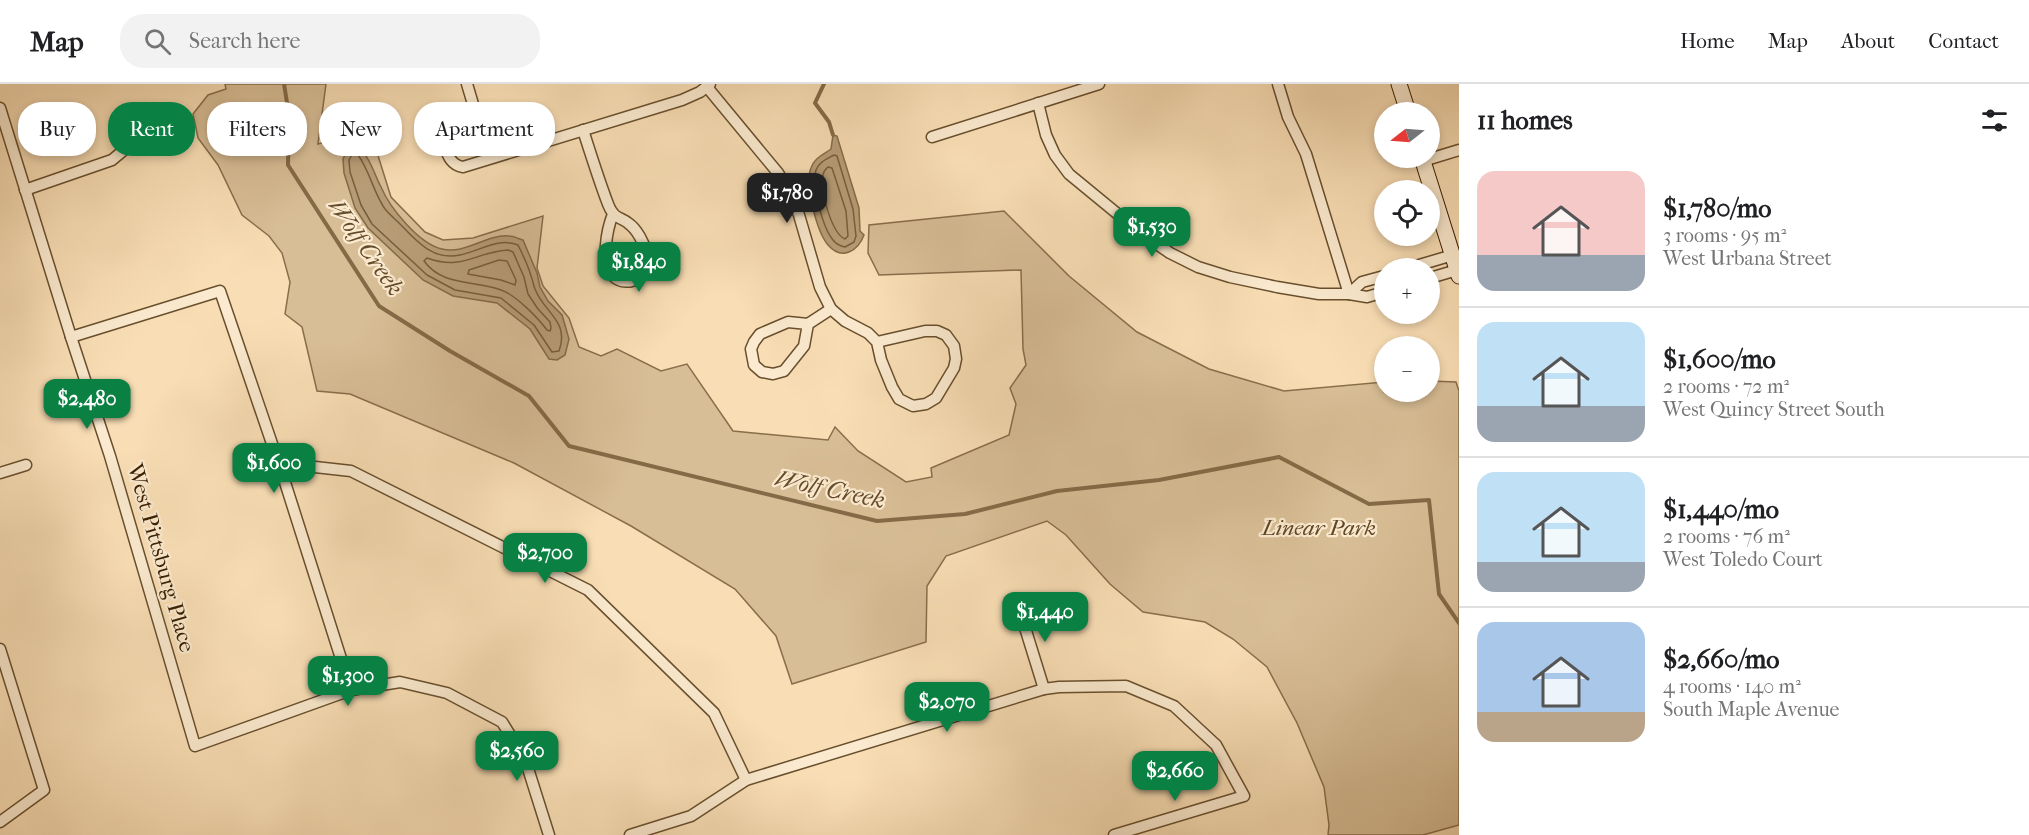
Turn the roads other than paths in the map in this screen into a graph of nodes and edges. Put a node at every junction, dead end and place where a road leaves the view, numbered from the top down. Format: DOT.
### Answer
graph roads {
  1 [pos="467,84"];
  2 [pos="1099,84"];
  3 [pos="1278,84"];
  4 [pos="1399,84"];
  5 [pos="709,85"];
  6 [pos="1405,102"];
  7 [pos="1038,103"];
  8 [pos="0,108"];
  9 [pos="583,130"];
  10 [pos="932,137"];
  11 [pos="1459,150"];
  12 [pos="1440,155"];
  13 [pos="117,156"];
  14 [pos="448,156"];
  15 [pos="489,158"];
  16 [pos="1426,168"];
  17 [pos="25,190"];
  18 [pos="613,214"];
  19 [pos="1440,267"];
  20 [pos="1456,267"];
  21 [pos="1440,274"];
  22 [pos="1374,279"];
  23 [pos="1349,294"];
  24 [pos="1374,295"];
  25 [pos="831,309"];
  26 [pos="808,324"];
  27 [pos="71,337"];
  28 [pos="877,342"];
  29 [pos="26,465"];
  30 [pos="0,473"];
  31 [pos="283,476"];
  32 [pos="1018,605"];
  33 [pos="0,649"];
  34 [pos="1044,688"];
  35 [pos="351,690"];
  36 [pos="746,780"];
  37 [pos="0,822"];
  38 [pos="549,835"];
  39 [pos="630,835"];
  40 [pos="1114,835"];
  1 -- 15 [label="street"];
  2 -- 7 [label="street"];
  3 -- 23 [label="street"];
  4 -- 6 [label="main road"];
  5 -- 9 [label="street"];
  5 -- 25 [label="street"];
  7 -- 10 [label="street"];
  7 -- 23 [label="street"];
  8 -- 17 [label="street, West Pittsburg Place"];
  9 -- 15 [label="street"];
  9 -- 18 [label="street"];
  11 -- 12 [label="street"];
  13 -- 17 [label="street"];
  14 -- 15 [label="street"];
  16 -- 20 [label="main road"];
  17 -- 27 [label="street, West Pittsburg Place"];
  18 -- 18 [label="street"];
  19 -- 20 [label="street"];
  20 -- 21 [label="street"];
  22 -- 23 [label="street"];
  23 -- 24 [label="street"];
  25 -- 26 [label="street"];
  25 -- 28 [label="street"];
  26 -- 26 [label="street"];
  27 -- 31 [label="street"];
  27 -- 35 [label="street, West Pittsburg Place"];
  28 -- 28 [label="street"];
  29 -- 30 [label="street"];
  31 -- 35 [label="street"];
  31 -- 36 [label="street"];
  32 -- 34 [label="street"];
  33 -- 37 [label="street"];
  34 -- 36 [label="street"];
  34 -- 40 [label="street"];
  35 -- 38 [label="street"];
  36 -- 39 [label="street"];
}
